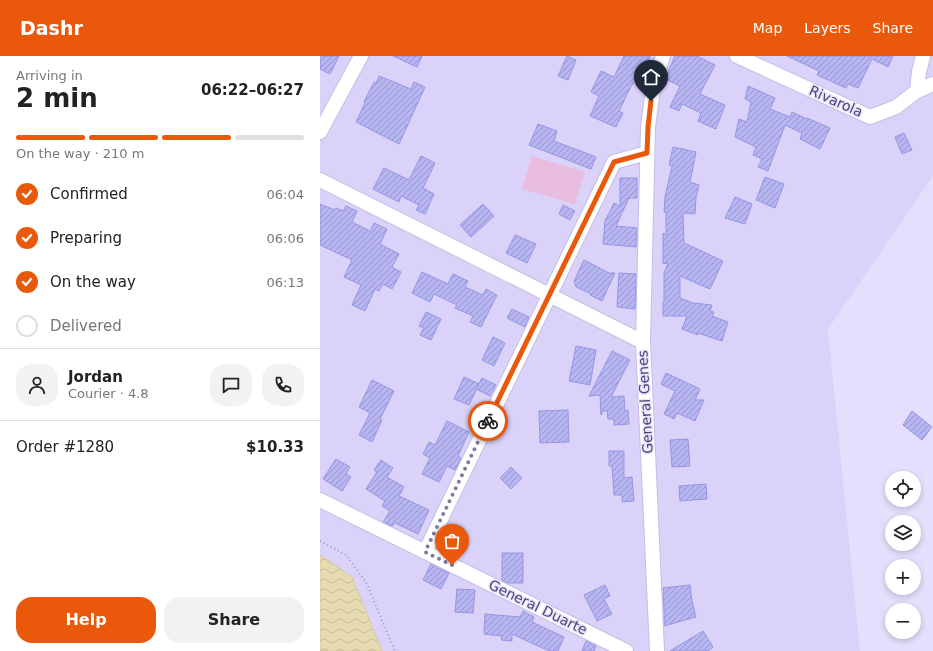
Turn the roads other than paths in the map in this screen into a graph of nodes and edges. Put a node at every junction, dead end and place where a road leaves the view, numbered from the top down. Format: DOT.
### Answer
graph roads {
  1 [pos="361,56"];
  2 [pos="663,56"];
  3 [pos="737,56"];
  4 [pos="923,56"];
  5 [pos="933,84"];
  6 [pos="917,91"];
  7 [pos="320,132"];
  8 [pos="647,153"];
  9 [pos="320,180"];
  10 [pos="549,295"];
  11 [pos="643,342"];
  12 [pos="320,500"];
  13 [pos="425,552"];
  14 [pos="626,651"];
  15 [pos="657,651"];
  1 -- 7 [label="street"];
  2 -- 8 [label="street, General Genes"];
  3 -- 6 [label="street, Rivarola"];
  4 -- 6 [label="street"];
  5 -- 6 [label="street, Rivarola"];
  8 -- 10 [label="street"];
  8 -- 11 [label="street, General Genes"];
  9 -- 10 [label="street"];
  10 -- 11 [label="street"];
  10 -- 13 [label="street"];
  11 -- 15 [label="street, General Genes"];
  12 -- 13 [label="street, General Duarte"];
  13 -- 14 [label="street, General Duarte"];
}
